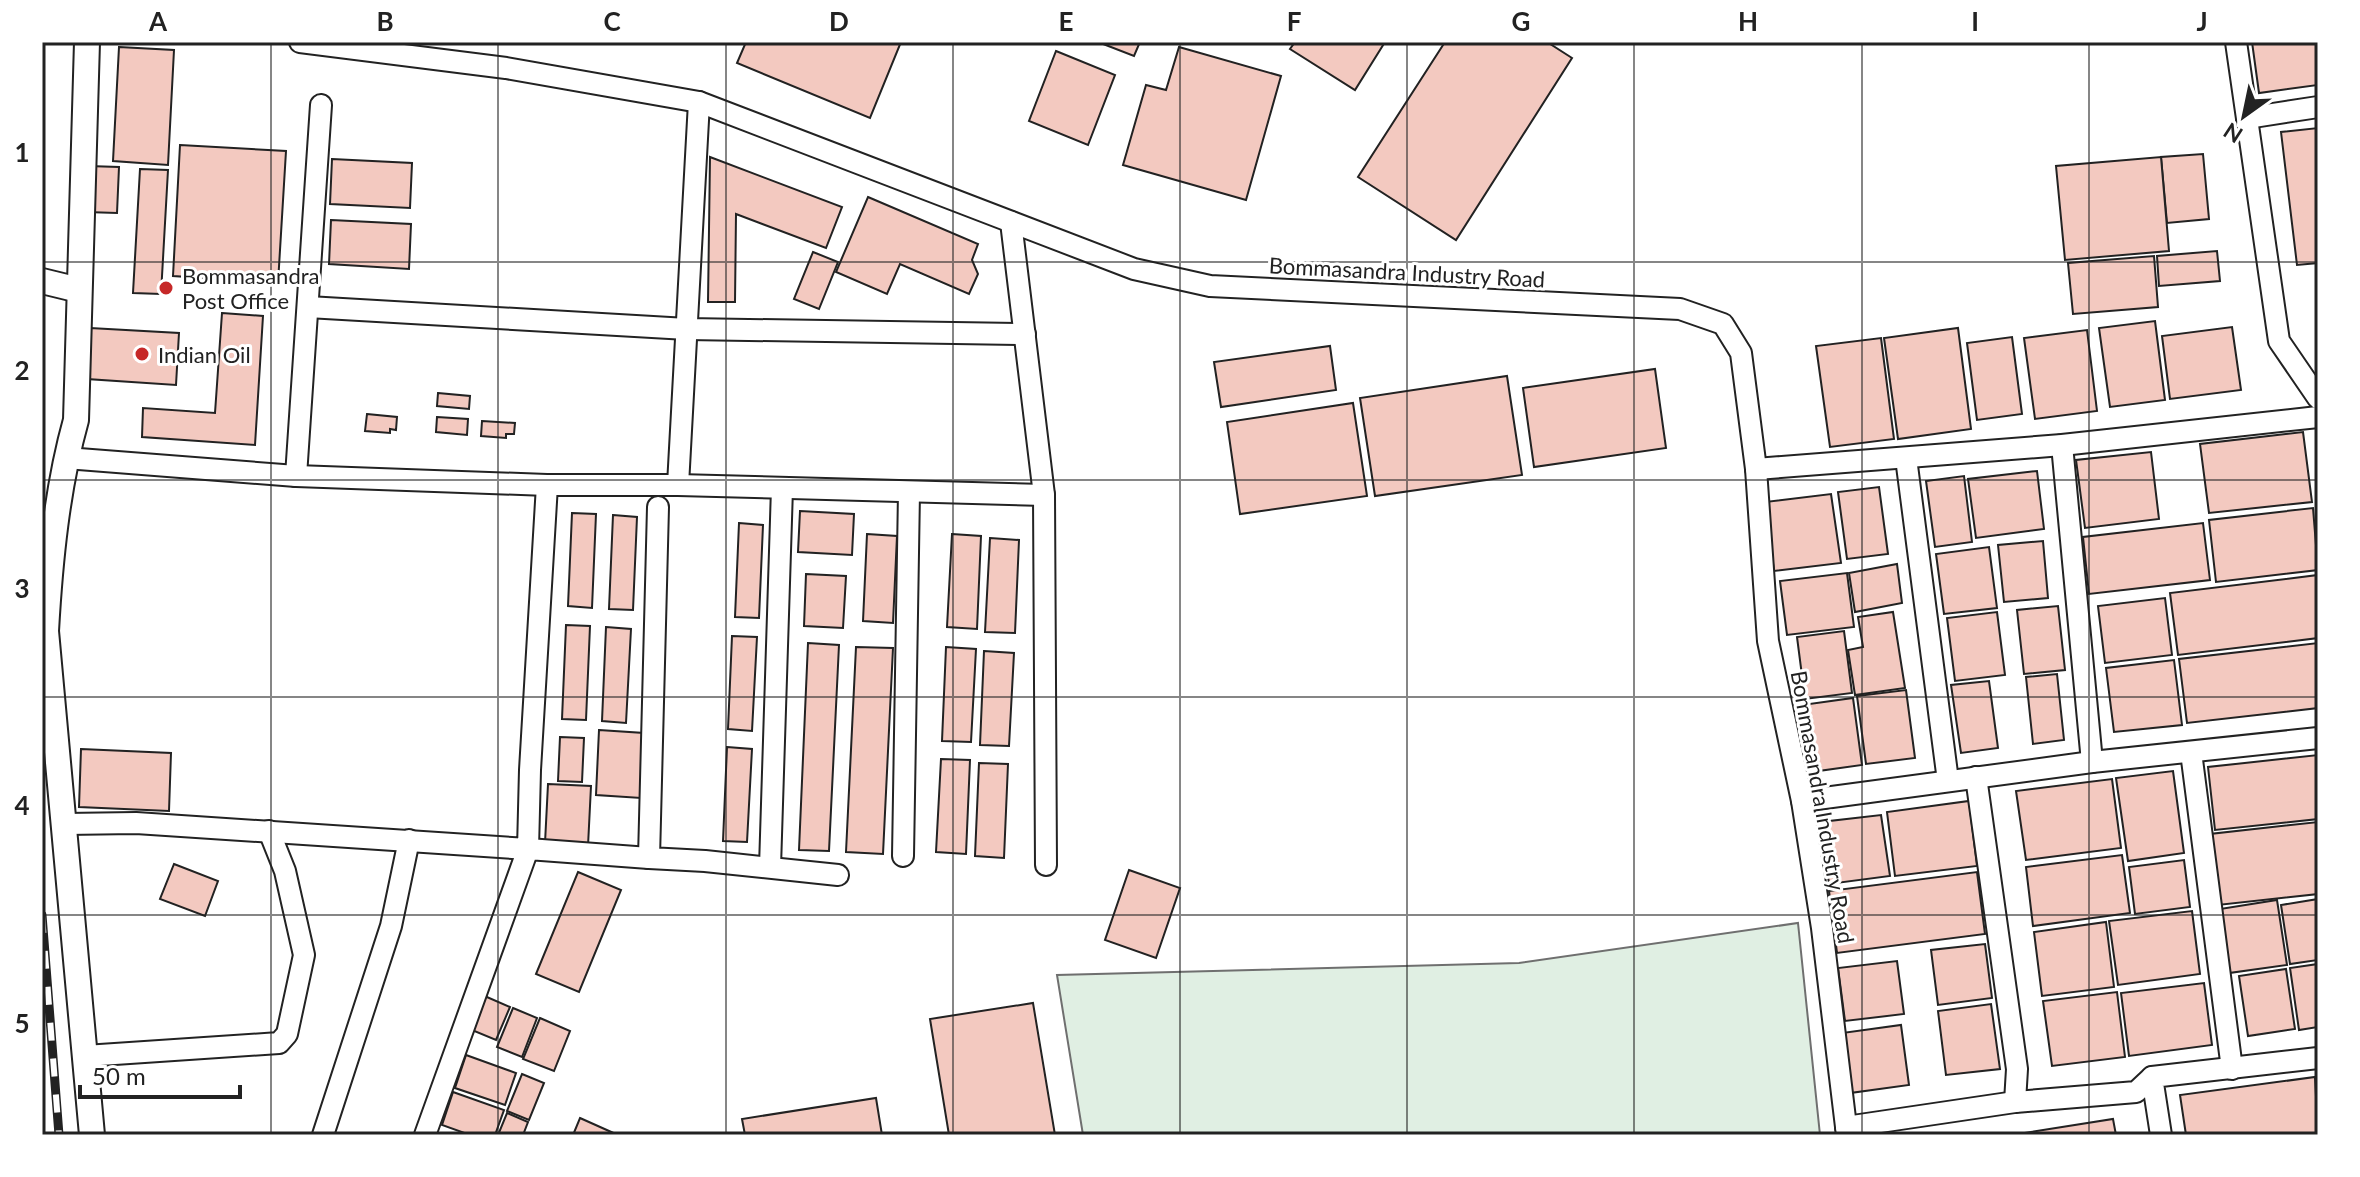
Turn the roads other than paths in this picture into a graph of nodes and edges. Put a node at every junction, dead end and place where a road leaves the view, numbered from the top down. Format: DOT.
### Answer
graph roads {
  1 [pos="87,42"];
  2 [pos="300,42"];
  3 [pos="2236,42"];
  4 [pos="699,102"];
  5 [pos="321,105"];
  6 [pos="2318,107"];
  7 [pos="2247,118"];
  8 [pos="1011,222"];
  9 [pos="42,281"];
  10 [pos="79,290"];
  11 [pos="308,307"];
  12 [pos="687,329"];
  13 [pos="1025,334"];
  14 [pos="2318,398"];
  15 [pos="2318,417"];
  16 [pos="2062,445"];
  17 [pos="1906,458"];
  18 [pos="54,460"];
  19 [pos="1756,469"];
  20 [pos="296,476"];
  21 [pos="547,485"];
  22 [pos="678,485"];
  23 [pos="782,488"];
  24 [pos="909,492"];
  25 [pos="1044,495"];
  26 [pos="658,507"];
  27 [pos="44,631"];
  28 [pos="2318,738"];
  29 [pos="2191,752"];
  30 [pos="2092,762"];
  31 [pos="1976,777"];
  32 [pos="1948,781"];
  33 [pos="1802,801"];
  34 [pos="65,824"];
  35 [pos="269,831"];
  36 [pos="409,840"];
  37 [pos="528,849"];
  38 [pos="903,856"];
  39 [pos="649,858"];
  40 [pos="1046,865"];
  41 [pos="770,867"];
  42 [pos="838,875"];
  43 [pos="85,1056"];
  44 [pos="2318,1058"];
  45 [pos="2232,1069"];
  46 [pos="2152,1077"];
  47 [pos="2015,1102"];
  48 [pos="1846,1131"];
  49 [pos="92,1135"];
  50 [pos="323,1135"];
  51 [pos="425,1135"];
  52 [pos="2161,1135"];
  1 -- 10 [label="street"];
  2 -- 4 [label="street, Bommasandra Industry Road"];
  3 -- 7 [label="street"];
  4 -- 8 [label="street, Bommasandra Industry Road"];
  4 -- 12 [label="street"];
  5 -- 11 [label="street"];
  6 -- 7 [label="street"];
  7 -- 14 [label="street"];
  8 -- 13 [label="street"];
  8 -- 19 [label="street, Bommasandra Industry Road"];
  9 -- 10 [label="street"];
  10 -- 18 [label="street"];
  11 -- 12 [label="street"];
  11 -- 20 [label="street"];
  12 -- 13 [label="street"];
  12 -- 22 [label="street"];
  13 -- 25 [label="street"];
  15 -- 16 [label="street"];
  16 -- 17 [label="street"];
  16 -- 30 [label="street"];
  17 -- 19 [label="street"];
  17 -- 32 [label="street"];
  18 -- 20 [label="street"];
  18 -- 27 [label="street"];
  19 -- 33 [label="street, Bommasandra Industry Road"];
  20 -- 21 [label="street"];
  21 -- 22 [label="street"];
  21 -- 37 [label="street"];
  22 -- 23 [label="street"];
  23 -- 24 [label="street"];
  23 -- 41 [label="street"];
  24 -- 25 [label="street"];
  24 -- 38 [label="street"];
  25 -- 40 [label="street"];
  26 -- 39 [label="street"];
  27 -- 34 [label="street"];
  28 -- 29 [label="street"];
  29 -- 30 [label="street"];
  29 -- 45 [label="street"];
  30 -- 31 [label="street"];
  31 -- 32 [label="street"];
  31 -- 47 [label="street"];
  32 -- 33 [label="street"];
  33 -- 48 [label="street, Bommasandra Industry Road"];
  34 -- 35 [label="street"];
  34 -- 43 [label="street"];
  35 -- 36 [label="street"];
  35 -- 43 [label="street"];
  36 -- 37 [label="street"];
  36 -- 50 [label="street"];
  37 -- 39 [label="street"];
  37 -- 51 [label="street"];
  39 -- 41 [label="street"];
  41 -- 42 [label="street"];
  43 -- 49 [label="street"];
  44 -- 45 [label="street"];
  45 -- 46 [label="street"];
  46 -- 47 [label="street"];
  46 -- 52 [label="street"];
  47 -- 48 [label="street"];
}
